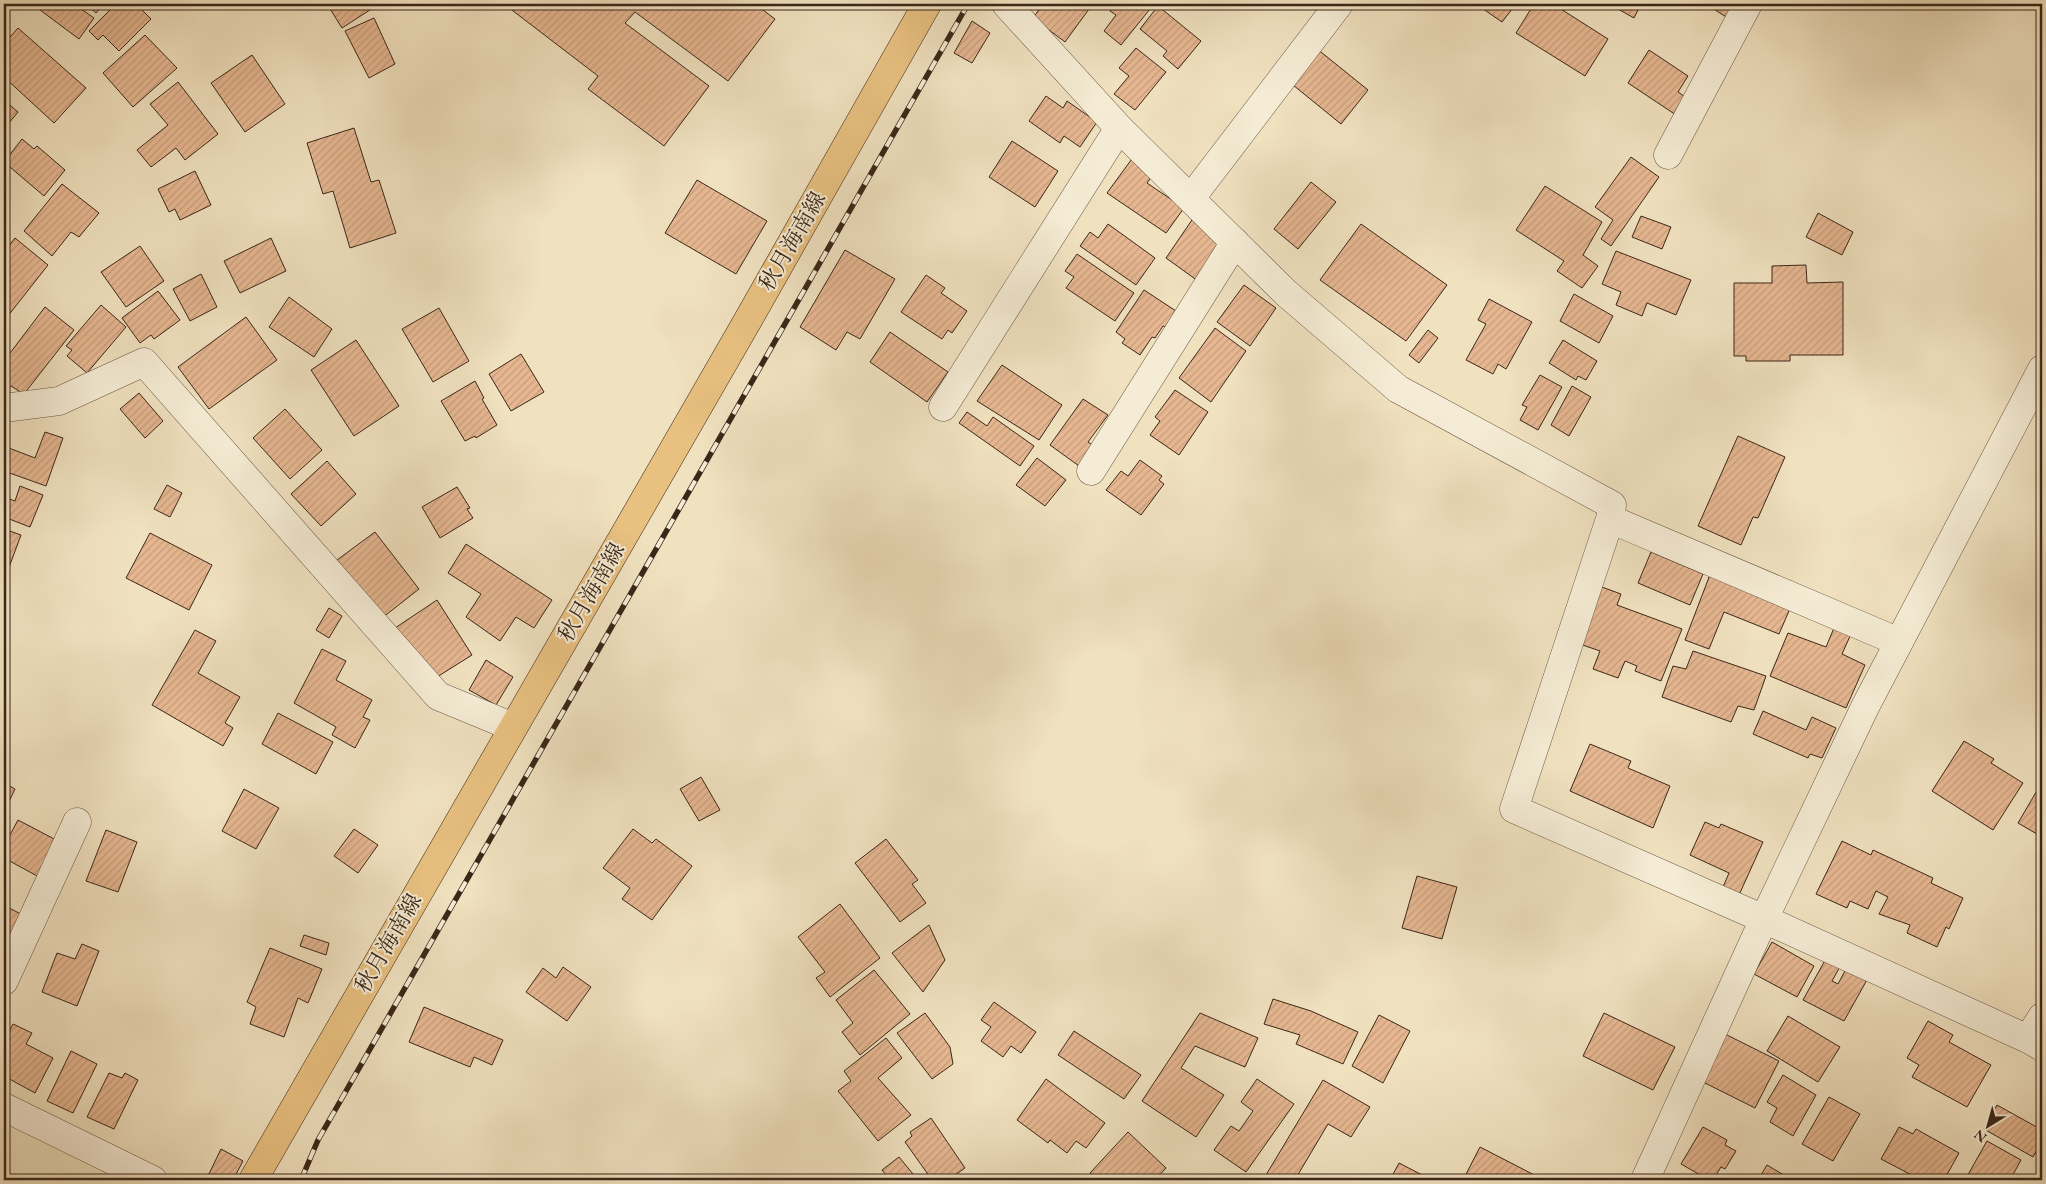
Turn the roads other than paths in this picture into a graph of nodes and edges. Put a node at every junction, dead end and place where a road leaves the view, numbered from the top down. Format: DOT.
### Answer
graph roads {
  1 [pos="927,4"];
  2 [pos="1006,4"];
  3 [pos="1338,4"];
  4 [pos="1748,4"];
  5 [pos="1119,128"];
  6 [pos="1668,155"];
  7 [pos="1191,198"];
  8 [pos="1234,242"];
  9 [pos="2042,370"];
  10 [pos="943,407"];
  11 [pos="4,408"];
  12 [pos="1091,471"];
  13 [pos="1610,519"];
  14 [pos="1899,642"];
  15 [pos="513,727"];
  16 [pos="77,822"];
  17 [pos="1764,919"];
  18 [pos="4,981"];
  19 [pos="2038,1034"];
  20 [pos="4,1106"];
  21 [pos="153,1180"];
  22 [pos="253,1180"];
  23 [pos="1645,1180"];
  1 -- 15 [label="main road, 秋月海南線"];
  2 -- 5 [label="street"];
  3 -- 7 [label="street"];
  4 -- 6 [label="street"];
  5 -- 7 [label="street"];
  5 -- 10 [label="street"];
  7 -- 8 [label="street"];
  8 -- 12 [label="street"];
  8 -- 13 [label="street"];
  9 -- 14 [label="street"];
  11 -- 15 [label="street"];
  13 -- 14 [label="street"];
  13 -- 17 [label="street"];
  14 -- 17 [label="street"];
  15 -- 22 [label="main road, 秋月海南線"];
  16 -- 18 [label="street"];
  17 -- 19 [label="street"];
  17 -- 23 [label="street"];
  20 -- 21 [label="street"];
}
